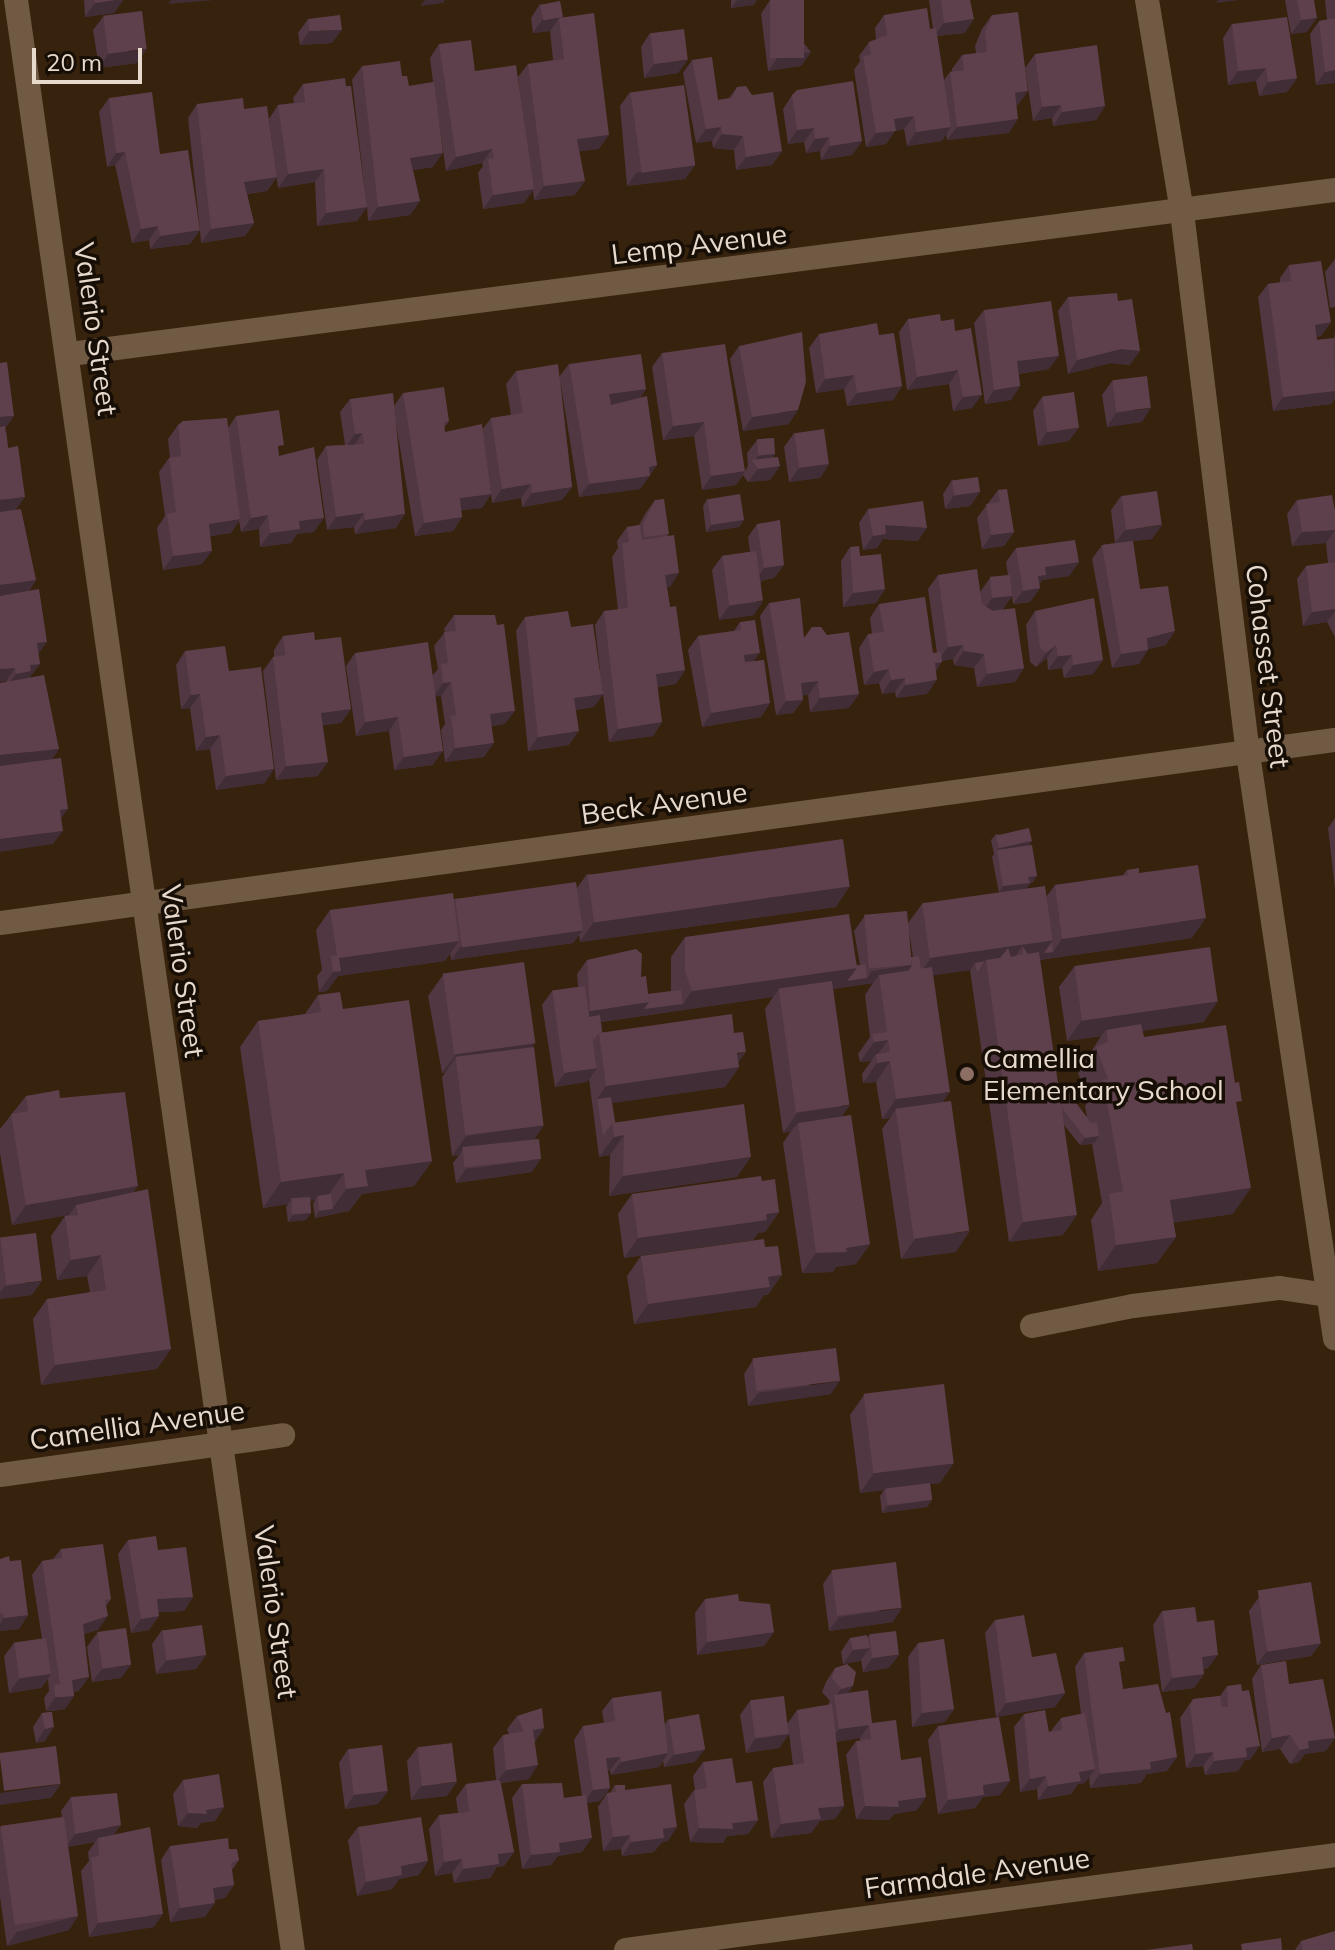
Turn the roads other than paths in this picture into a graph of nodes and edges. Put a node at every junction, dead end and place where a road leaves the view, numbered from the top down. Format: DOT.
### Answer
graph roads {
  1 [pos="16,0"];
  2 [pos="1147,0"];
  3 [pos="1335,190"];
  4 [pos="1182,212"];
  5 [pos="70,354"];
  6 [pos="1335,740"];
  7 [pos="1248,754"];
  8 [pos="143,904"];
  9 [pos="0,923"];
  10 [pos="1332,1297"];
  11 [pos="1032,1326"];
  12 [pos="1335,1339"];
  13 [pos="283,1435"];
  14 [pos="221,1444"];
  15 [pos="0,1475"];
  16 [pos="1335,1855"];
  17 [pos="293,1950"];
  18 [pos="626,1950"];
  1 -- 5 [label="street, Valerio Street"];
  2 -- 4 [label="street, Cohasset Street"];
  3 -- 4 [label="street, Lemp Avenue"];
  4 -- 5 [label="street, Lemp Avenue"];
  4 -- 7 [label="street, Cohasset Street"];
  5 -- 8 [label="street, Valerio Street"];
  6 -- 7 [label="street, Beck Avenue"];
  7 -- 8 [label="street, Beck Avenue"];
  7 -- 10 [label="street, Cohasset Street"];
  8 -- 9 [label="street, Beck Avenue"];
  8 -- 14 [label="street, Valerio Street"];
  10 -- 11 [label="street"];
  10 -- 12 [label="street, Cohasset Street"];
  13 -- 14 [label="street, Camellia Avenue"];
  14 -- 15 [label="street, Camellia Avenue"];
  14 -- 17 [label="street, Valerio Street"];
  16 -- 18 [label="street, Farmdale Avenue"];
}
